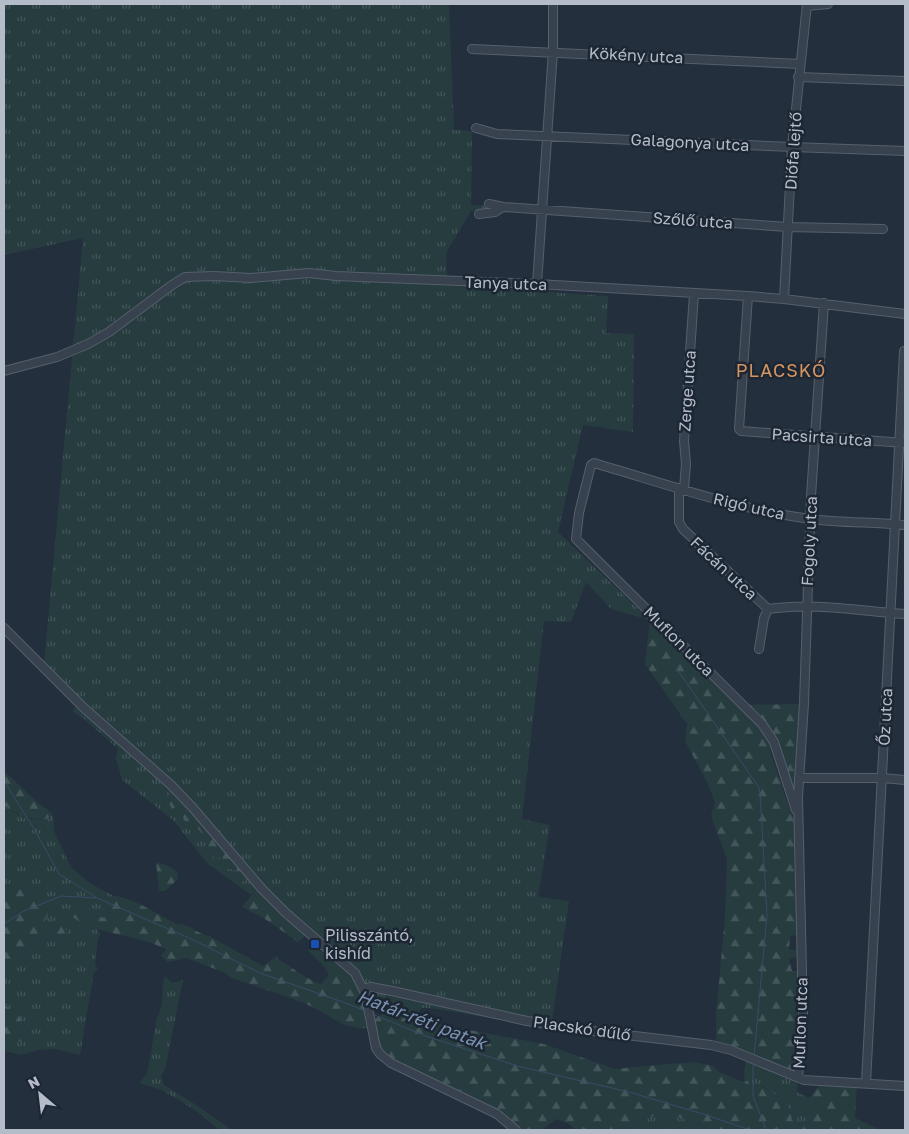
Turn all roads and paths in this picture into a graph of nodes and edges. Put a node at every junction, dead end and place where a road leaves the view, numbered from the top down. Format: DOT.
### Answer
graph roads {
  1 [pos="553,4"];
  2 [pos="828,4"];
  3 [pos="807,5"];
  4 [pos="472,48"];
  5 [pos="553,51"];
  6 [pos="800,64"];
  7 [pos="798,77"];
  8 [pos="905,81"];
  9 [pos="476,128"];
  10 [pos="547,135"];
  11 [pos="792,147"];
  12 [pos="905,150"];
  13 [pos="489,204"];
  14 [pos="503,207"];
  15 [pos="542,209"];
  16 [pos="479,214"];
  17 [pos="788,227"];
  18 [pos="883,229"];
  19 [pos="537,284"];
  20 [pos="694,294"];
  21 [pos="748,296"];
  22 [pos="784,299"];
  23 [pos="824,304"];
  24 [pos="905,314"];
  25 [pos="904,351"];
  26 [pos="4,371"];
  27 [pos="815,437"];
  28 [pos="902,443"];
  29 [pos="591,465"];
  30 [pos="681,488"];
  31 [pos="810,519"];
  32 [pos="896,524"];
  33 [pos="905,524"];
  34 [pos="806,606"];
  35 [pos="768,609"];
  36 [pos="890,613"];
  37 [pos="905,614"];
  38 [pos="4,628"];
  39 [pos="759,649"];
  40 [pos="799,778"];
  41 [pos="882,778"];
  42 [pos="905,780"];
  43 [pos="798,818"];
  44 [pos="363,988"];
  45 [pos="798,1077"];
  46 [pos="866,1083"];
  47 [pos="905,1086"];
  48 [pos="516,1130"];
  1 -- 5 [label="street"];
  2 -- 3 [label="street"];
  3 -- 6 [label="street, Diófa lejtő"];
  4 -- 5 [label="street, Kökény utca"];
  5 -- 6 [label="street, Kökény utca"];
  5 -- 10 [label="street"];
  6 -- 7 [label="street, Diófa lejtő"];
  7 -- 8 [label="street"];
  7 -- 11 [label="street, Diófa lejtő"];
  9 -- 10 [label="street, Galagonya utca"];
  10 -- 11 [label="street, Galagonya utca"];
  10 -- 15 [label="street"];
  11 -- 12 [label="street, Galagonya utca"];
  11 -- 17 [label="street, Diófa lejtő"];
  13 -- 14 [label="street, Szőlő utca"];
  14 -- 15 [label="street, Szőlő utca"];
  14 -- 16 [label="street, Szőlő utca"];
  15 -- 17 [label="street, Szőlő utca"];
  15 -- 19 [label="street"];
  17 -- 18 [label="street, Szőlő utca"];
  17 -- 22 [label="street, Diófa lejtő"];
  19 -- 20 [label="street, Tanya utca"];
  19 -- 26 [label="street, Tanya utca"];
  20 -- 21 [label="street, Tanya utca"];
  20 -- 30 [label="street, Zerge utca"];
  21 -- 22 [label="street, Tanya utca"];
  21 -- 27 [label="street, Pacsirta utca"];
  22 -- 23 [label="street, Tanya utca"];
  23 -- 24 [label="street, Tanya utca"];
  23 -- 27 [label="street, Fogoly utca"];
  25 -- 28 [label="street, Őz utca"];
  27 -- 28 [label="street, Pacsirta utca"];
  27 -- 31 [label="street, Fogoly utca"];
  28 -- 32 [label="street, Őz utca"];
  29 -- 30 [label="street, Rigó utca"];
  29 -- 43 [label="street, Muflon utca"];
  30 -- 31 [label="street, Rigó utca"];
  30 -- 35 [label="street, Fácán utca"];
  31 -- 32 [label="street, Rigó utca"];
  31 -- 34 [label="street, Fogoly utca"];
  32 -- 33 [label="street, Rigó utca"];
  32 -- 36 [label="street, Őz utca"];
  34 -- 35 [label="street, Fácán utca"];
  34 -- 36 [label="street, Fácán utca"];
  34 -- 40 [label="street, Fogoly utca"];
  35 -- 39 [label="street"];
  36 -- 37 [label="street, Fácán utca"];
  36 -- 41 [label="street, Őz utca"];
  38 -- 44 [label="street"];
  40 -- 41 [label="street"];
  40 -- 43 [label="street, Muflon utca"];
  41 -- 42 [label="street"];
  41 -- 46 [label="street, Őz utca"];
  43 -- 45 [label="street, Muflon utca"];
  44 -- 45 [label="street, Placskó dűlő"];
  44 -- 48 [label="street"];
  45 -- 46 [label="street, Placskó dűlő"];
  46 -- 47 [label="street, Placskó dűlő"];
}
